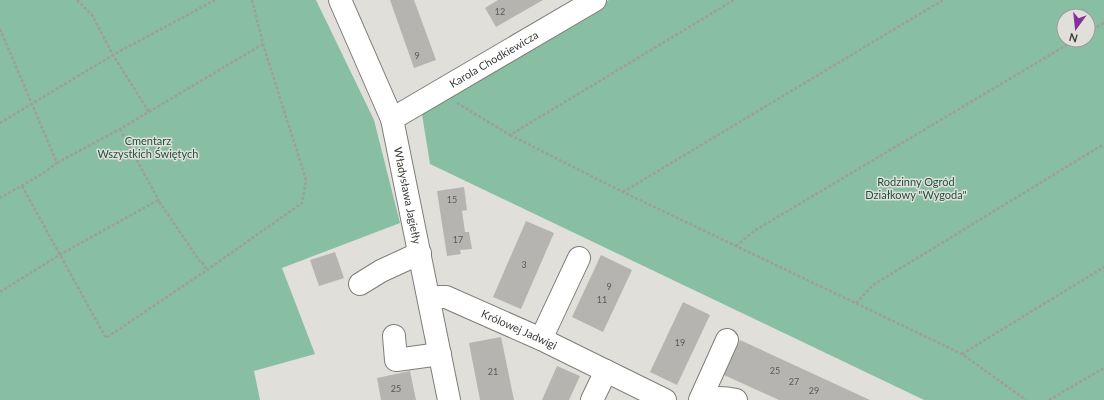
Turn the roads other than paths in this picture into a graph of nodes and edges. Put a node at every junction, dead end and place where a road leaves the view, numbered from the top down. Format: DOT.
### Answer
graph roads {
  1 [pos="340,0"];
  2 [pos="595,0"];
  3 [pos="392,119"];
  4 [pos="420,253"];
  5 [pos="579,258"];
  6 [pos="360,284"];
  7 [pos="429,297"];
  8 [pos="394,336"];
  9 [pos="541,339"];
  10 [pos="727,340"];
  11 [pos="440,354"];
  12 [pos="606,371"];
  13 [pos="449,400"];
  14 [pos="592,400"];
  15 [pos="665,400"];
  16 [pos="700,400"];
  17 [pos="736,400"];
  1 -- 3 [label="street, Władysława Jagiełły"];
  2 -- 3 [label="street, Karola Chodkiewicza"];
  3 -- 4 [label="street, Władysława Jagiełły"];
  4 -- 6 [label="street"];
  4 -- 7 [label="street, Władysława Jagiełły"];
  5 -- 9 [label="street"];
  7 -- 9 [label="street, Królowej Jadwigi"];
  7 -- 11 [label="street, Władysława Jagiełły"];
  8 -- 11 [label="street"];
  9 -- 12 [label="street, Królowej Jadwigi"];
  10 -- 16 [label="street"];
  11 -- 13 [label="street, Władysława Jagiełły"];
  12 -- 14 [label="street"];
  12 -- 15 [label="street, Królowej Jadwigi"];
  16 -- 17 [label="street"];
}
